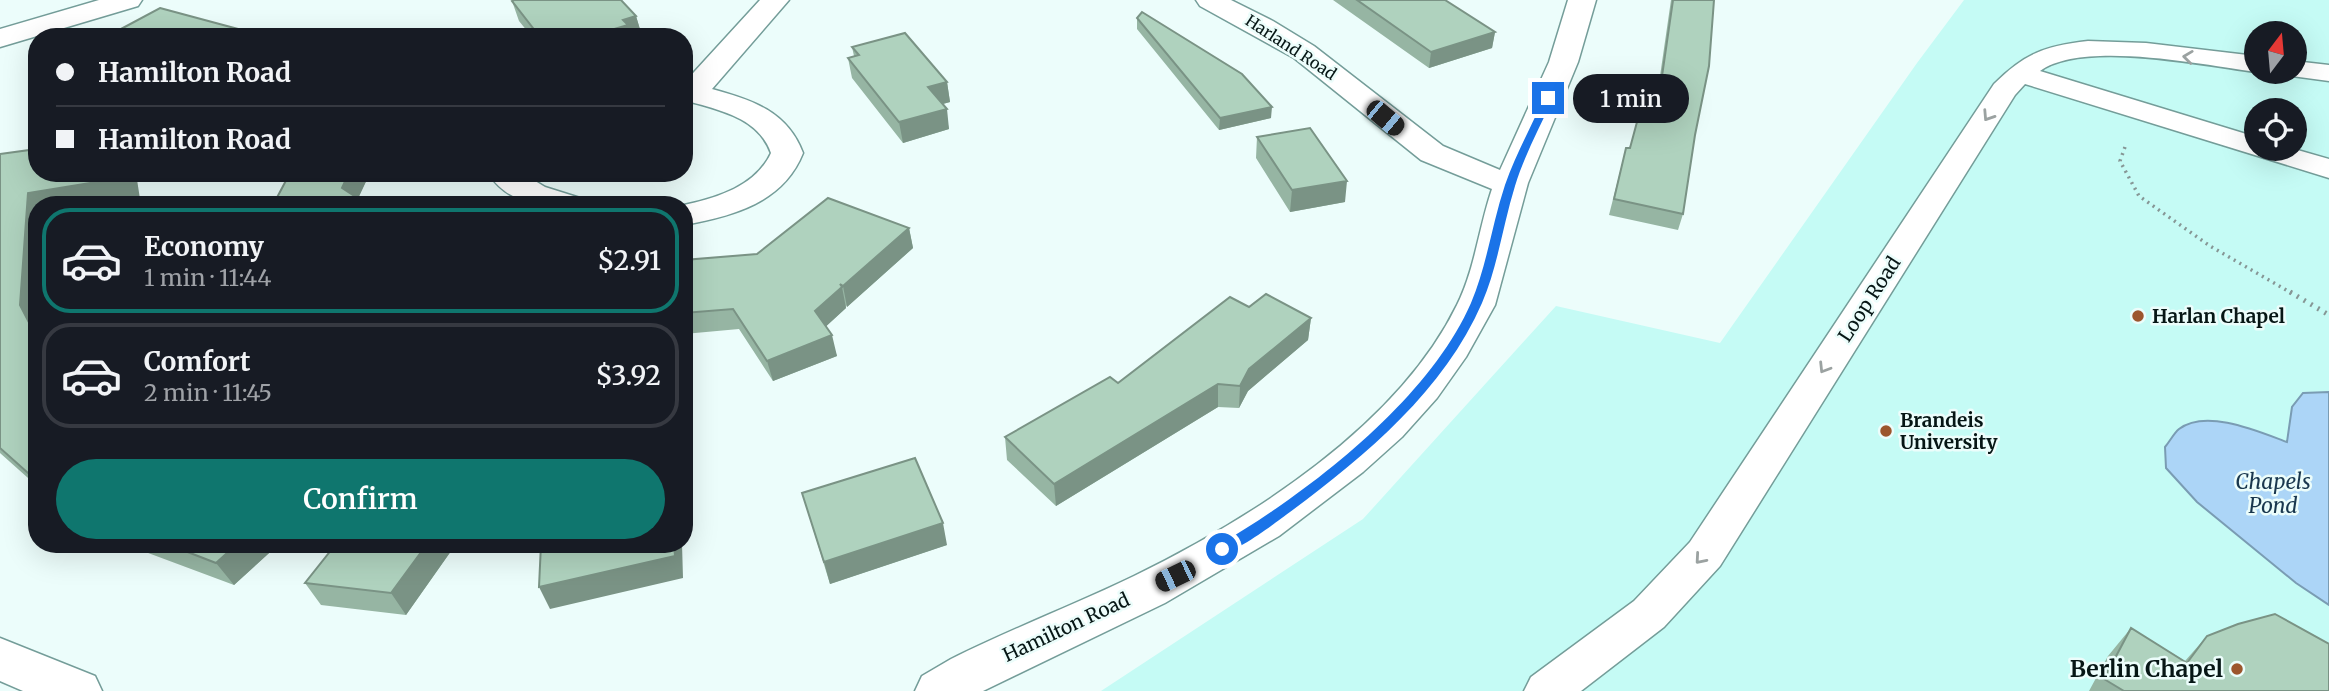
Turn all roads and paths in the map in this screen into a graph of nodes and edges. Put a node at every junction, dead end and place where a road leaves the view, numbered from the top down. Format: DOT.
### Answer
graph roads {
  1 [pos="51,0"];
  2 [pos="128,0"];
  3 [pos="775,0"];
  4 [pos="1210,0"];
  5 [pos="1582,0"];
  6 [pos="33,28"];
  7 [pos="13,34"];
  8 [pos="0,62"];
  9 [pos="2244,63"];
  10 [pos="2307,70"];
  11 [pos="2329,73"];
  12 [pos="2021,74"];
  13 [pos="693,89"];
  14 [pos="693,95"];
  15 [pos="2150,114"];
  16 [pos="2244,142"];
  17 [pos="2303,161"];
  18 [pos="2329,169"];
  19 [pos="511,182"];
  20 [pos="1510,184"];
  21 [pos="541,196"];
  22 [pos="693,213"];
  23 [pos="2329,314"];
  24 [pos="0,659"];
  25 [pos="77,691"];
  26 [pos="940,691"];
  27 [pos="1547,691"];
  1 -- 7 [label="street"];
  2 -- 6 [label="street"];
  3 -- 13 [label="street"];
  4 -- 20 [label="street, Harland Road"];
  5 -- 20 [label="street, Hamilton Road"];
  7 -- 8 [label="street"];
  9 -- 12 [label="lane, Loop Road, one-way"];
  10 -- 11 [label="lane"];
  12 -- 15 [label="lane"];
  12 -- 27 [label="lane, Loop Road, one-way"];
  14 -- 22 [label="street"];
  15 -- 16 [label="lane"];
  15 -- 23 [label="path"];
  17 -- 18 [label="lane"];
  19 -- 21 [label="street"];
  20 -- 26 [label="street, Hamilton Road"];
  24 -- 25 [label="street"];
}
